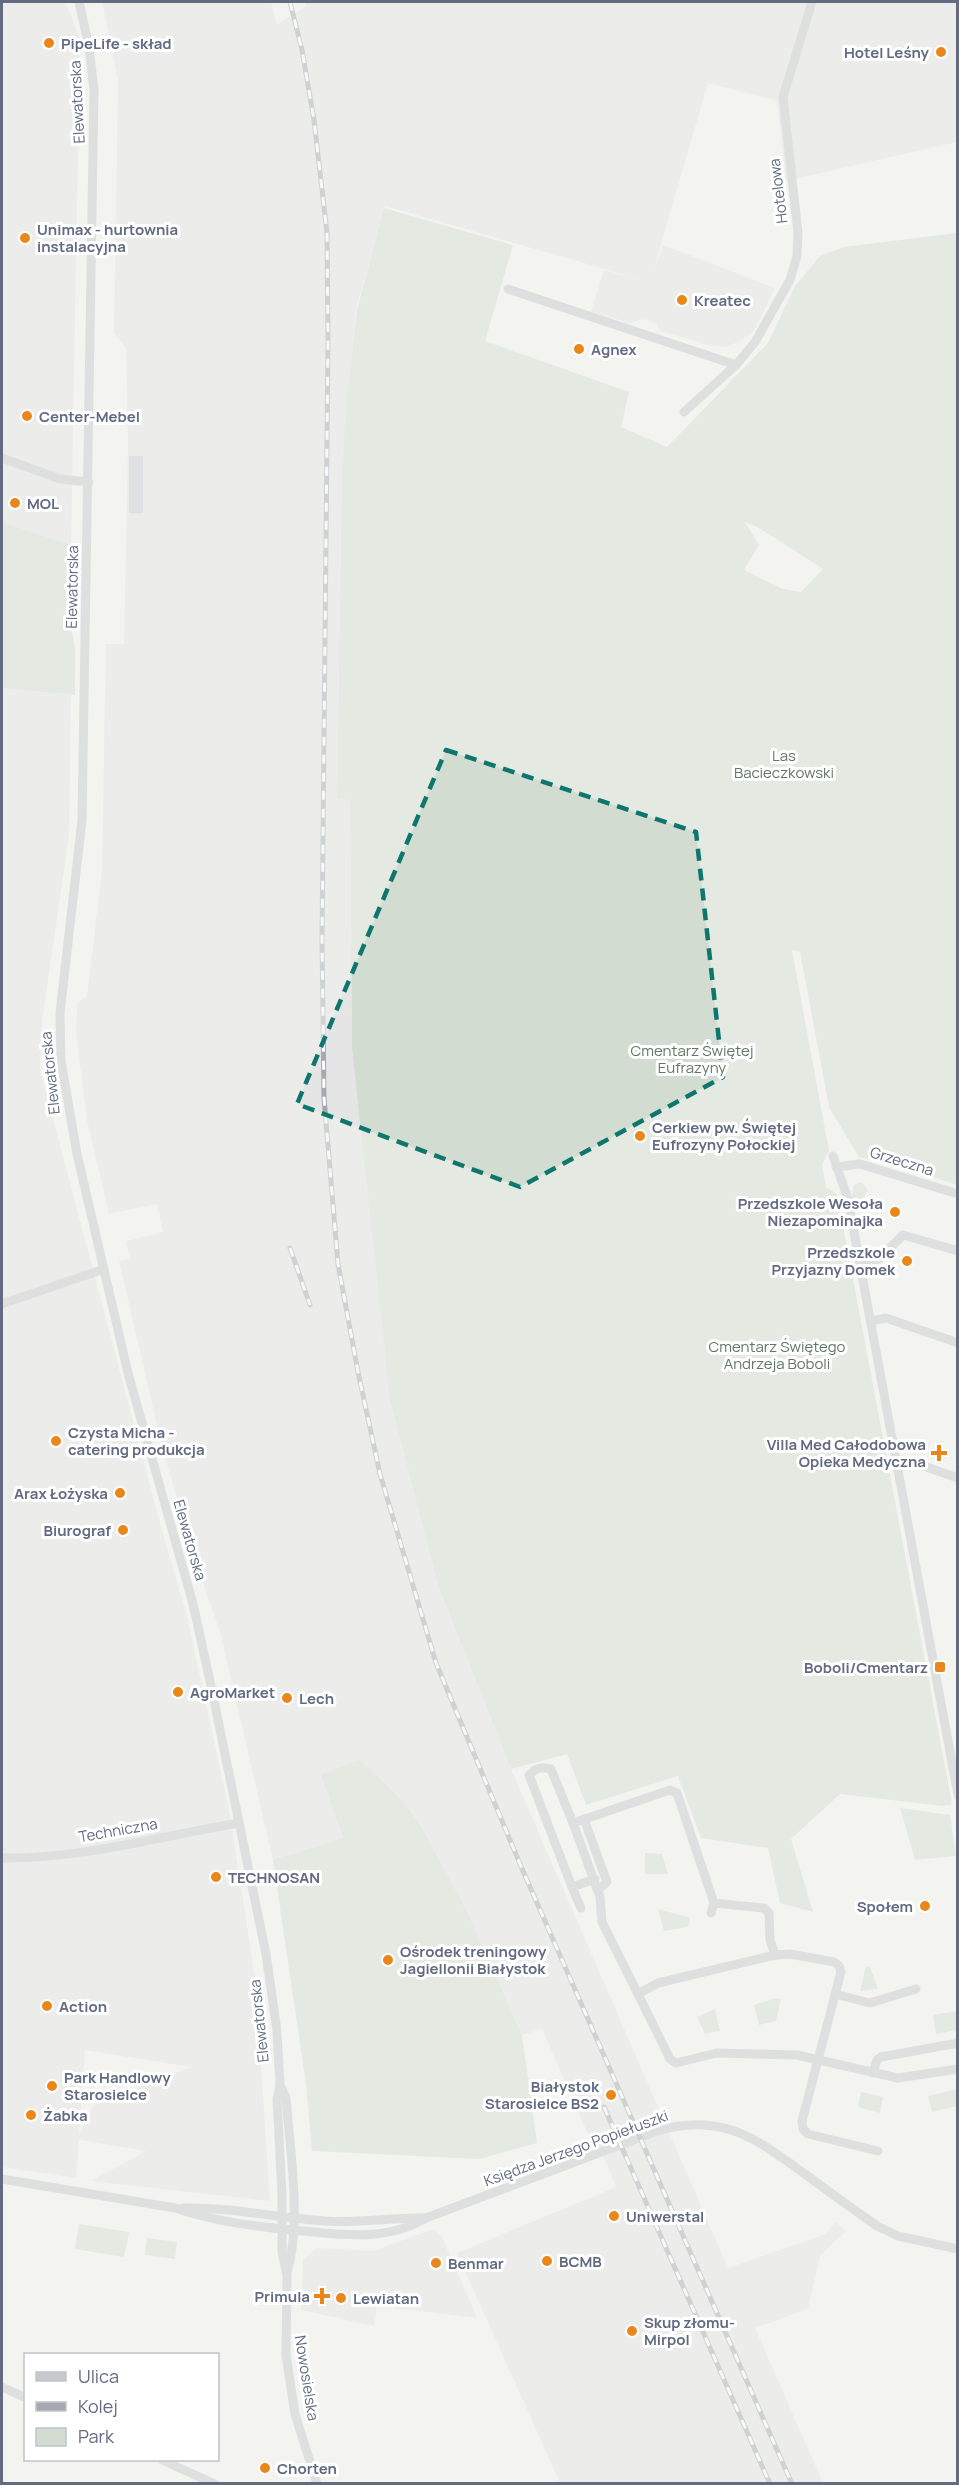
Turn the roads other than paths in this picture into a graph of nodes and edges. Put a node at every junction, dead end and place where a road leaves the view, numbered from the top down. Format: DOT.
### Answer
graph roads {
  1 [pos="79,2"];
  2 [pos="812,2"];
  3 [pos="508,289"];
  4 [pos="736,364"];
  5 [pos="684,412"];
  6 [pos="2,458"];
  7 [pos="89,482"];
  8 [pos="833,1156"];
  9 [pos="836,1167"];
  10 [pos="957,1194"];
  11 [pos="957,1251"];
  12 [pos="860,1265"];
  13 [pos="104,1269"];
  14 [pos="2,1304"];
  15 [pos="870,1321"];
  16 [pos="957,1343"];
  17 [pos="897,1462"];
  18 [pos="957,1478"];
  19 [pos="957,1795"];
  20 [pos="584,1819"];
  21 [pos="239,1823"];
  22 [pos="573,1823"];
  23 [pos="2,1858"];
  24 [pos="595,1879"];
  25 [pos="572,1887"];
  26 [pos="598,1890"];
  27 [pos="714,1903"];
  28 [pos="580,1908"];
  29 [pos="711,1913"];
  30 [pos="775,1955"];
  31 [pos="916,1989"];
  32 [pos="638,1994"];
  33 [pos="835,1994"];
  34 [pos="957,2043"];
  35 [pos="818,2059"];
  36 [pos="957,2069"];
  37 [pos="873,2073"];
  38 [pos="280,2085"];
  39 [pos="878,2151"];
  40 [pos="2,2179"];
  41 [pos="175,2208"];
  42 [pos="282,2216"];
  43 [pos="294,2218"];
  44 [pos="426,2218"];
  45 [pos="282,2229"];
  46 [pos="293,2230"];
  47 [pos="957,2249"];
  48 [pos="286,2275"];
  49 [pos="2,2387"];
  50 [pos="24,2397"];
  51 [pos="164,2461"];
  52 [pos="317,2483"];
  53 [pos="215,2484"];
  1 -- 7 [label="street, Elewatorska"];
  2 -- 4 [label="street, Hotelowa"];
  3 -- 4 [label="street"];
  4 -- 5 [label="street, Hotelowa"];
  6 -- 7 [label="street"];
  7 -- 13 [label="street, Elewatorska"];
  8 -- 9 [label="street"];
  9 -- 10 [label="street, Grzeczna"];
  9 -- 12 [label="street"];
  11 -- 12 [label="street"];
  12 -- 15 [label="street"];
  13 -- 14 [label="street"];
  13 -- 21 [label="street, Elewatorska"];
  15 -- 16 [label="street"];
  15 -- 17 [label="street"];
  17 -- 18 [label="street"];
  17 -- 19 [label="street"];
  20 -- 22 [label="street"];
  20 -- 26 [label="street"];
  20 -- 27 [label="street"];
  21 -- 23 [label="street, Techniczna"];
  21 -- 38 [label="street, Elewatorska"];
  22 -- 24 [label="street"];
  22 -- 25 [label="street"];
  24 -- 25 [label="street"];
  24 -- 26 [label="street"];
  25 -- 28 [label="street"];
  26 -- 32 [label="street"];
  27 -- 29 [label="street"];
  27 -- 30 [label="street"];
  30 -- 32 [label="street"];
  30 -- 33 [label="street"];
  31 -- 33 [label="street"];
  32 -- 35 [label="street"];
  33 -- 35 [label="street"];
  34 -- 37 [label="street"];
  35 -- 37 [label="street"];
  35 -- 39 [label="street"];
  36 -- 37 [label="street"];
  38 -- 42 [label="street, Elewatorska"];
  38 -- 43 [label="street, Elewatorska"];
  40 -- 41 [label="street, Księdza Jerzego Popiełuszki"];
  41 -- 42 [label="street, Księdza Jerzego Popiełuszki"];
  41 -- 45 [label="street, Księdza Jerzego Popiełuszki"];
  42 -- 43 [label="street, Księdza Jerzego Popiełuszki"];
  42 -- 45 [label="street, Elewatorska"];
  43 -- 44 [label="street, Księdza Jerzego Popiełuszki"];
  43 -- 46 [label="street, Elewatorska"];
  44 -- 46 [label="street, Księdza Jerzego Popiełuszki"];
  44 -- 47 [label="street, Księdza Jerzego Popiełuszki"];
  45 -- 46 [label="street, Księdza Jerzego Popiełuszki"];
  45 -- 48 [label="street, Nowosielska"];
  46 -- 48 [label="street, Nowosielska"];
  48 -- 52 [label="street, Nowosielska"];
  49 -- 50 [label="street"];
  51 -- 53 [label="street"];
}
